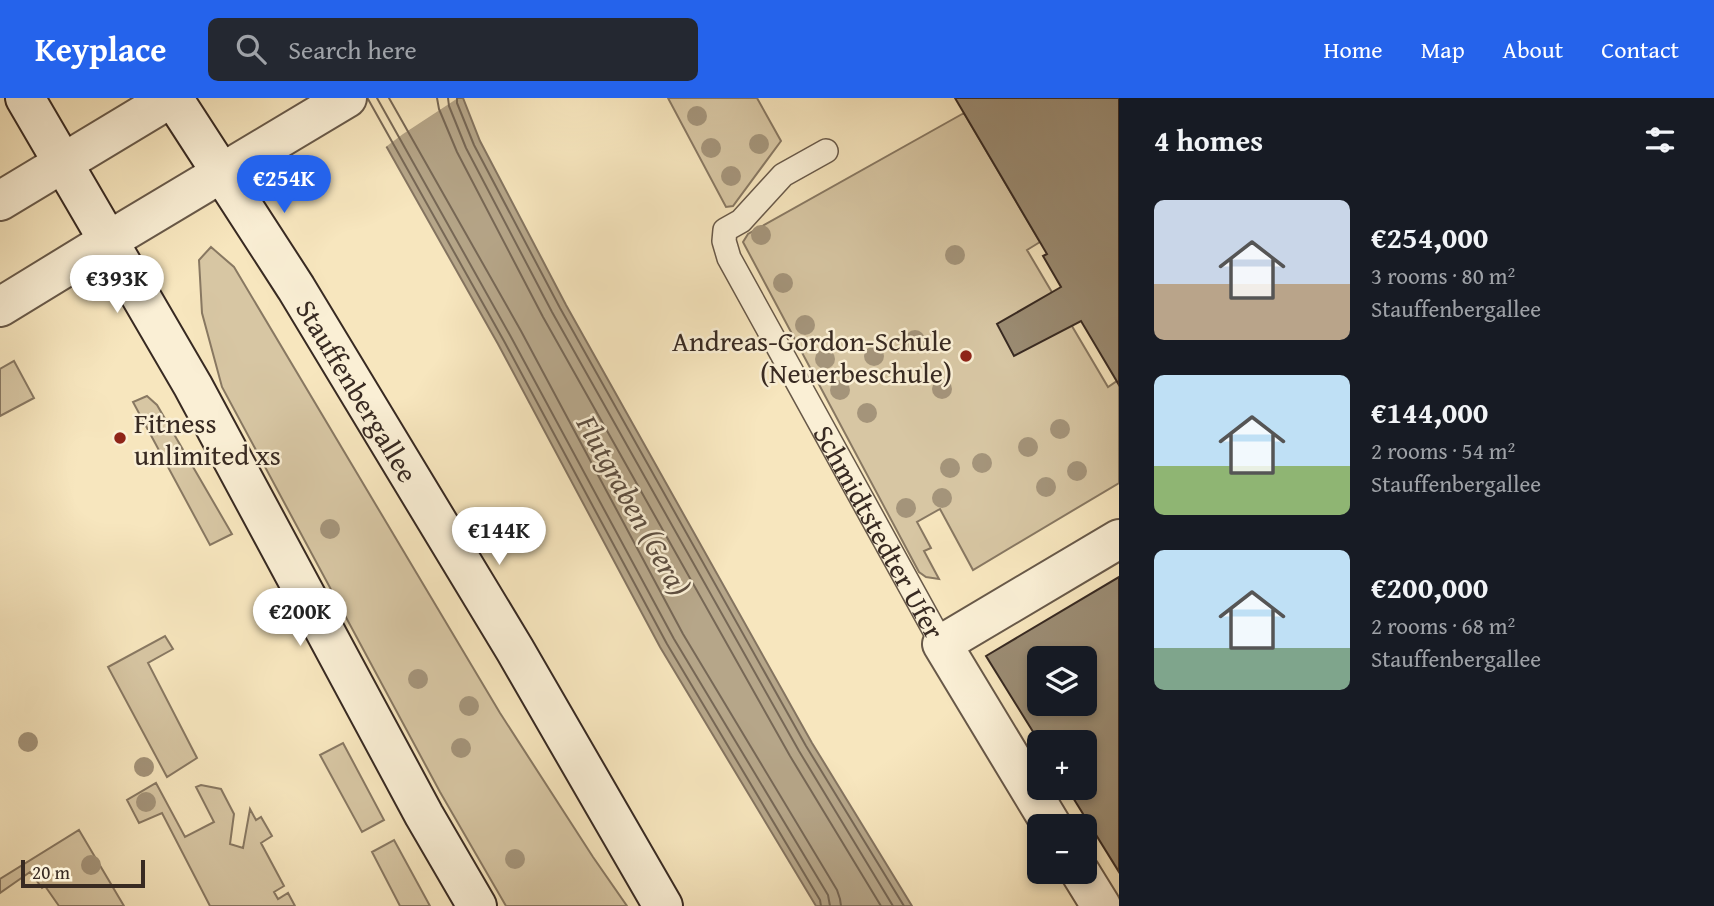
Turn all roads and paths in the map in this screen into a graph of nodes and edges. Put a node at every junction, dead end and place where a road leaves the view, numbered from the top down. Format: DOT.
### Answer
graph roads {
  1 [pos="25,98"];
  2 [pos="172,98"];
  3 [pos="347,98"];
  4 [pos="826,151"];
  5 [pos="63,162"];
  6 [pos="222,174"];
  7 [pos="0,201"];
  8 [pos="108,241"];
  9 [pos="0,307"];
  10 [pos="1119,539"];
  11 [pos="942,644"];
  12 [pos="1045,814"];
  13 [pos="1087,884"];
  14 [pos="477,906"];
  15 [pos="663,906"];
  16 [pos="1101,906"];
  1 -- 5 [label="main road"];
  2 -- 5 [label="main road"];
  2 -- 6 [label="main road, Stauffenbergallee"];
  3 -- 6 [label="main road"];
  4 -- 11 [label="lane, Schmidtstedter Ufer"];
  5 -- 7 [label="main road"];
  5 -- 8 [label="main road"];
  6 -- 8 [label="main road"];
  6 -- 15 [label="main road, Stauffenbergallee"];
  8 -- 9 [label="main road"];
  8 -- 14 [label="main road"];
  10 -- 11 [label="main road"];
  11 -- 12 [label="main road, Schmidtstedter Ufer"];
  13 -- 16 [label="main road"];
}
